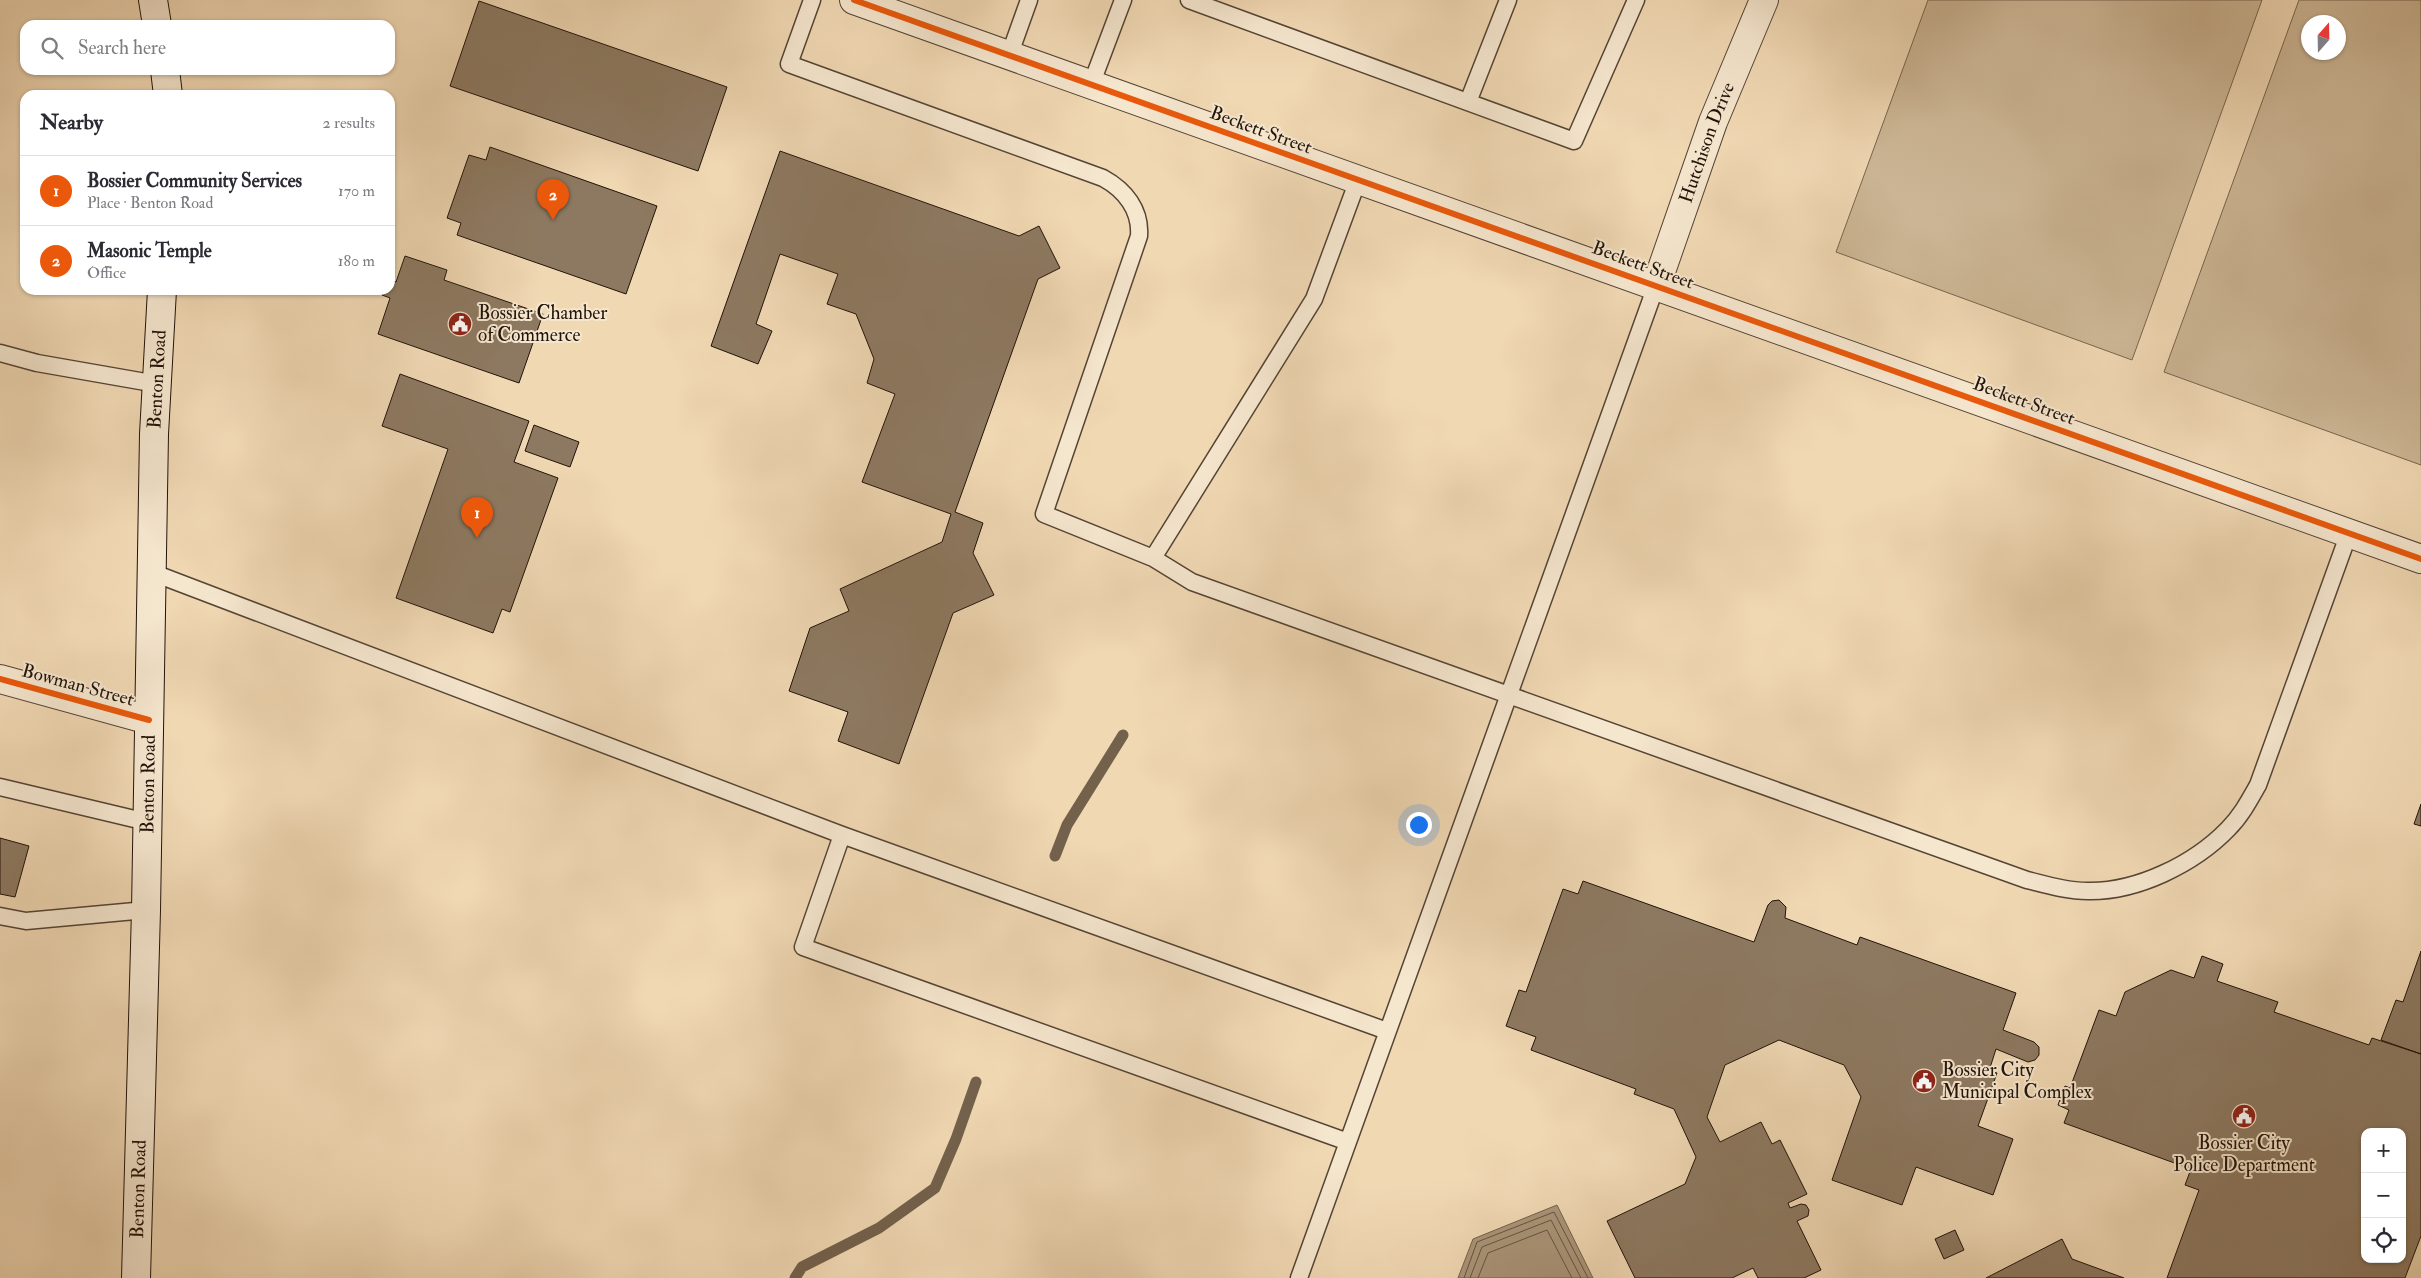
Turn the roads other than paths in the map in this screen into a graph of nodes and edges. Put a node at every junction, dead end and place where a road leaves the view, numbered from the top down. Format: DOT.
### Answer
graph roads {
  1 [pos="153,0"];
  2 [pos="812,0"];
  3 [pos="854,0"];
  4 [pos="1029,0"];
  5 [pos="1123,0"];
  6 [pos="1189,0"];
  7 [pos="1508,0"];
  8 [pos="1636,0"];
  9 [pos="1764,0"];
  10 [pos="156,20"];
  11 [pos="1009,56"];
  12 [pos="166,75"];
  13 [pos="1091,85"];
  14 [pos="167,90"];
  15 [pos="1468,102"];
  16 [pos="1358,180"];
  17 [pos="1656,286"];
  18 [pos="162,295"];
  19 [pos="0,353"];
  20 [pos="157,384"];
  21 [pos="2349,533"];
  22 [pos="1153,558"];
  23 [pos="2421,559"];
  24 [pos="151,572"];
  25 [pos="0,679"];
  26 [pos="1509,695"];
  27 [pos="149,720"];
  28 [pos="0,787"];
  29 [pos="147,822"];
  30 [pos="842,835"];
  31 [pos="146,910"];
  32 [pos="0,916"];
  33 [pos="1388,1031"];
  34 [pos="1348,1142"];
  35 [pos="136,1278"];
  36 [pos="1299,1278"];
  1 -- 10 [label="street"];
  2 -- 22 [label="lane"];
  3 -- 11 [label="street, Beckett Street"];
  4 -- 11 [label="lane"];
  5 -- 13 [label="lane"];
  6 -- 15 [label="lane"];
  7 -- 15 [label="lane"];
  8 -- 15 [label="lane"];
  9 -- 17 [label="street, Hutchison Drive"];
  11 -- 13 [label="street, Beckett Street"];
  12 -- 14 [label="street"];
  13 -- 16 [label="street, Beckett Street"];
  16 -- 17 [label="street, Beckett Street"];
  16 -- 22 [label="lane"];
  17 -- 21 [label="street, Beckett Street"];
  17 -- 26 [label="lane"];
  18 -- 20 [label="street, Benton Road"];
  19 -- 20 [label="lane"];
  20 -- 24 [label="street, Benton Road"];
  21 -- 23 [label="street, Beckett Street"];
  21 -- 26 [label="lane"];
  22 -- 26 [label="lane"];
  24 -- 27 [label="street, Benton Road"];
  24 -- 30 [label="lane"];
  25 -- 27 [label="street, Bowman Street"];
  26 -- 33 [label="lane"];
  27 -- 29 [label="street, Benton Road"];
  28 -- 29 [label="lane"];
  29 -- 31 [label="street, Benton Road"];
  30 -- 33 [label="lane"];
  30 -- 34 [label="lane"];
  31 -- 32 [label="lane"];
  31 -- 35 [label="street, Benton Road"];
  33 -- 34 [label="lane"];
  34 -- 36 [label="lane"];
}
